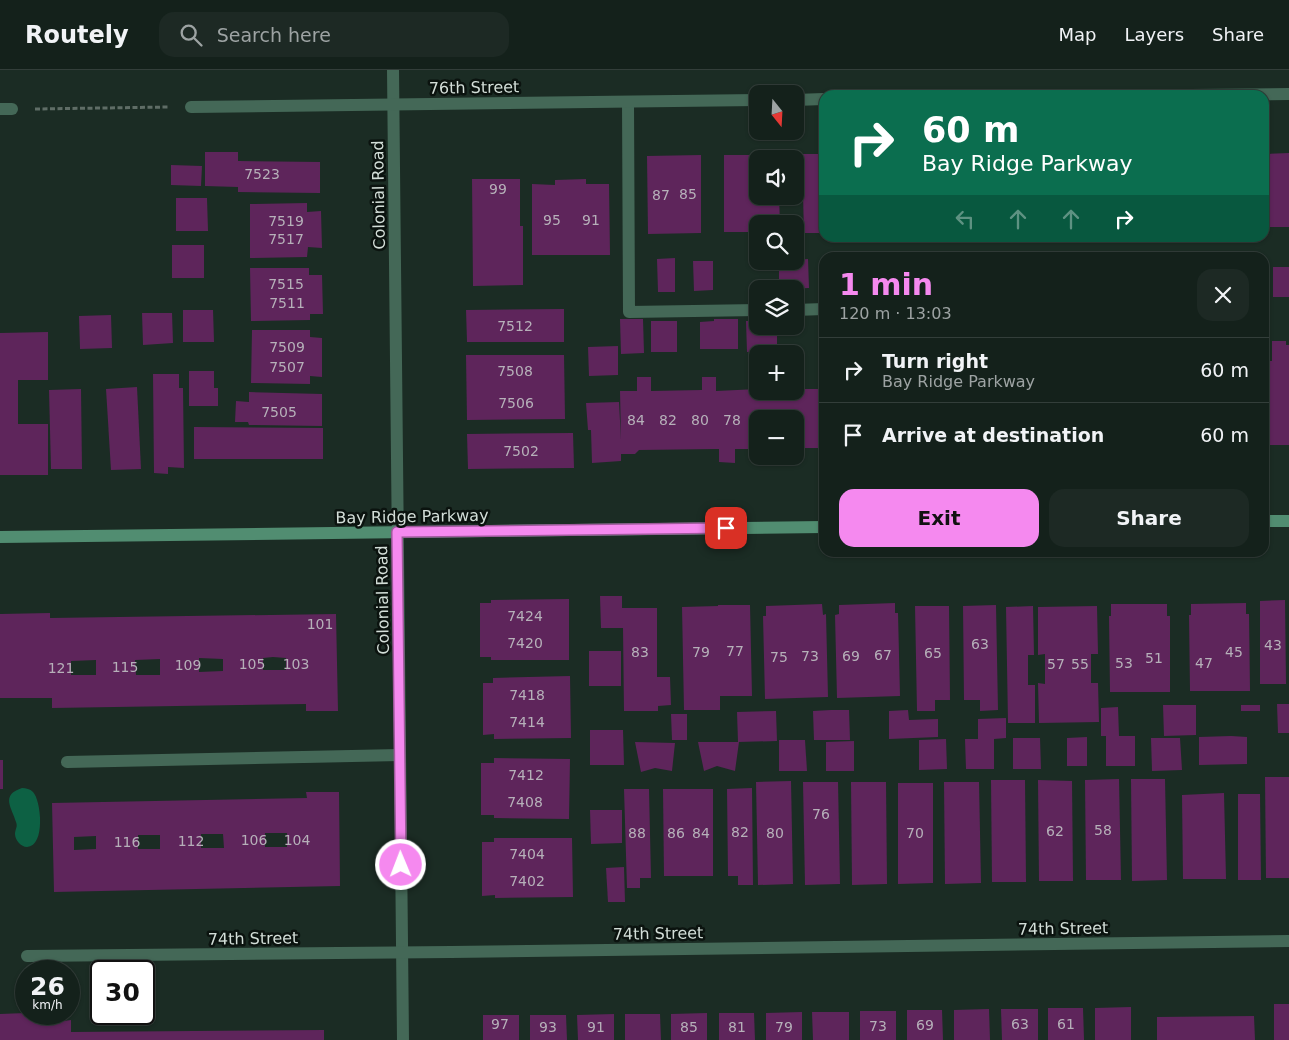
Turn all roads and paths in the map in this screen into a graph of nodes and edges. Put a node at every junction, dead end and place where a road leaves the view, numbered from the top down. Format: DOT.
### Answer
graph roads {
  1 [pos="393,70"];
  2 [pos="1269,94"];
  3 [pos="1289,94"];
  4 [pos="749,100"];
  5 [pos="804,100"];
  6 [pos="819,100"];
  7 [pos="628,102"];
  8 [pos="393,104"];
  9 [pos="169,107"];
  10 [pos="190,107"];
  11 [pos="30,109"];
  12 [pos="819,309"];
  13 [pos="749,310"];
  14 [pos="804,310"];
  15 [pos="1289,521"];
  16 [pos="1269,522"];
  17 [pos="819,527"];
  18 [pos="397,532"];
  19 [pos="0,537"];
  20 [pos="400,754"];
  21 [pos="67,762"];
  22 [pos="1289,941"];
  23 [pos="402,953"];
  24 [pos="27,956"];
  25 [pos="403,1040"];
  1 -- 8 [label="street, Colonial Road"];
  2 -- 3 [label="street"];
  4 -- 7 [label="street, 76th Street"];
  5 -- 6 [label="street"];
  7 -- 8 [label="street, 76th Street"];
  7 -- 13 [label="street"];
  8 -- 10 [label="street, 76th Street"];
  8 -- 18 [label="street, Colonial Road"];
  9 -- 11 [label="path"];
  12 -- 14 [label="street"];
  15 -- 16 [label="street"];
  17 -- 18 [label="street, Bay Ridge Parkway"];
  18 -- 19 [label="street, Bay Ridge Parkway"];
  18 -- 20 [label="street, Colonial Road"];
  20 -- 21 [label="street"];
  20 -- 23 [label="street, Colonial Road"];
  22 -- 23 [label="street, 74th Street"];
  23 -- 24 [label="street, 74th Street"];
  23 -- 25 [label="street, Colonial Road"];
}
